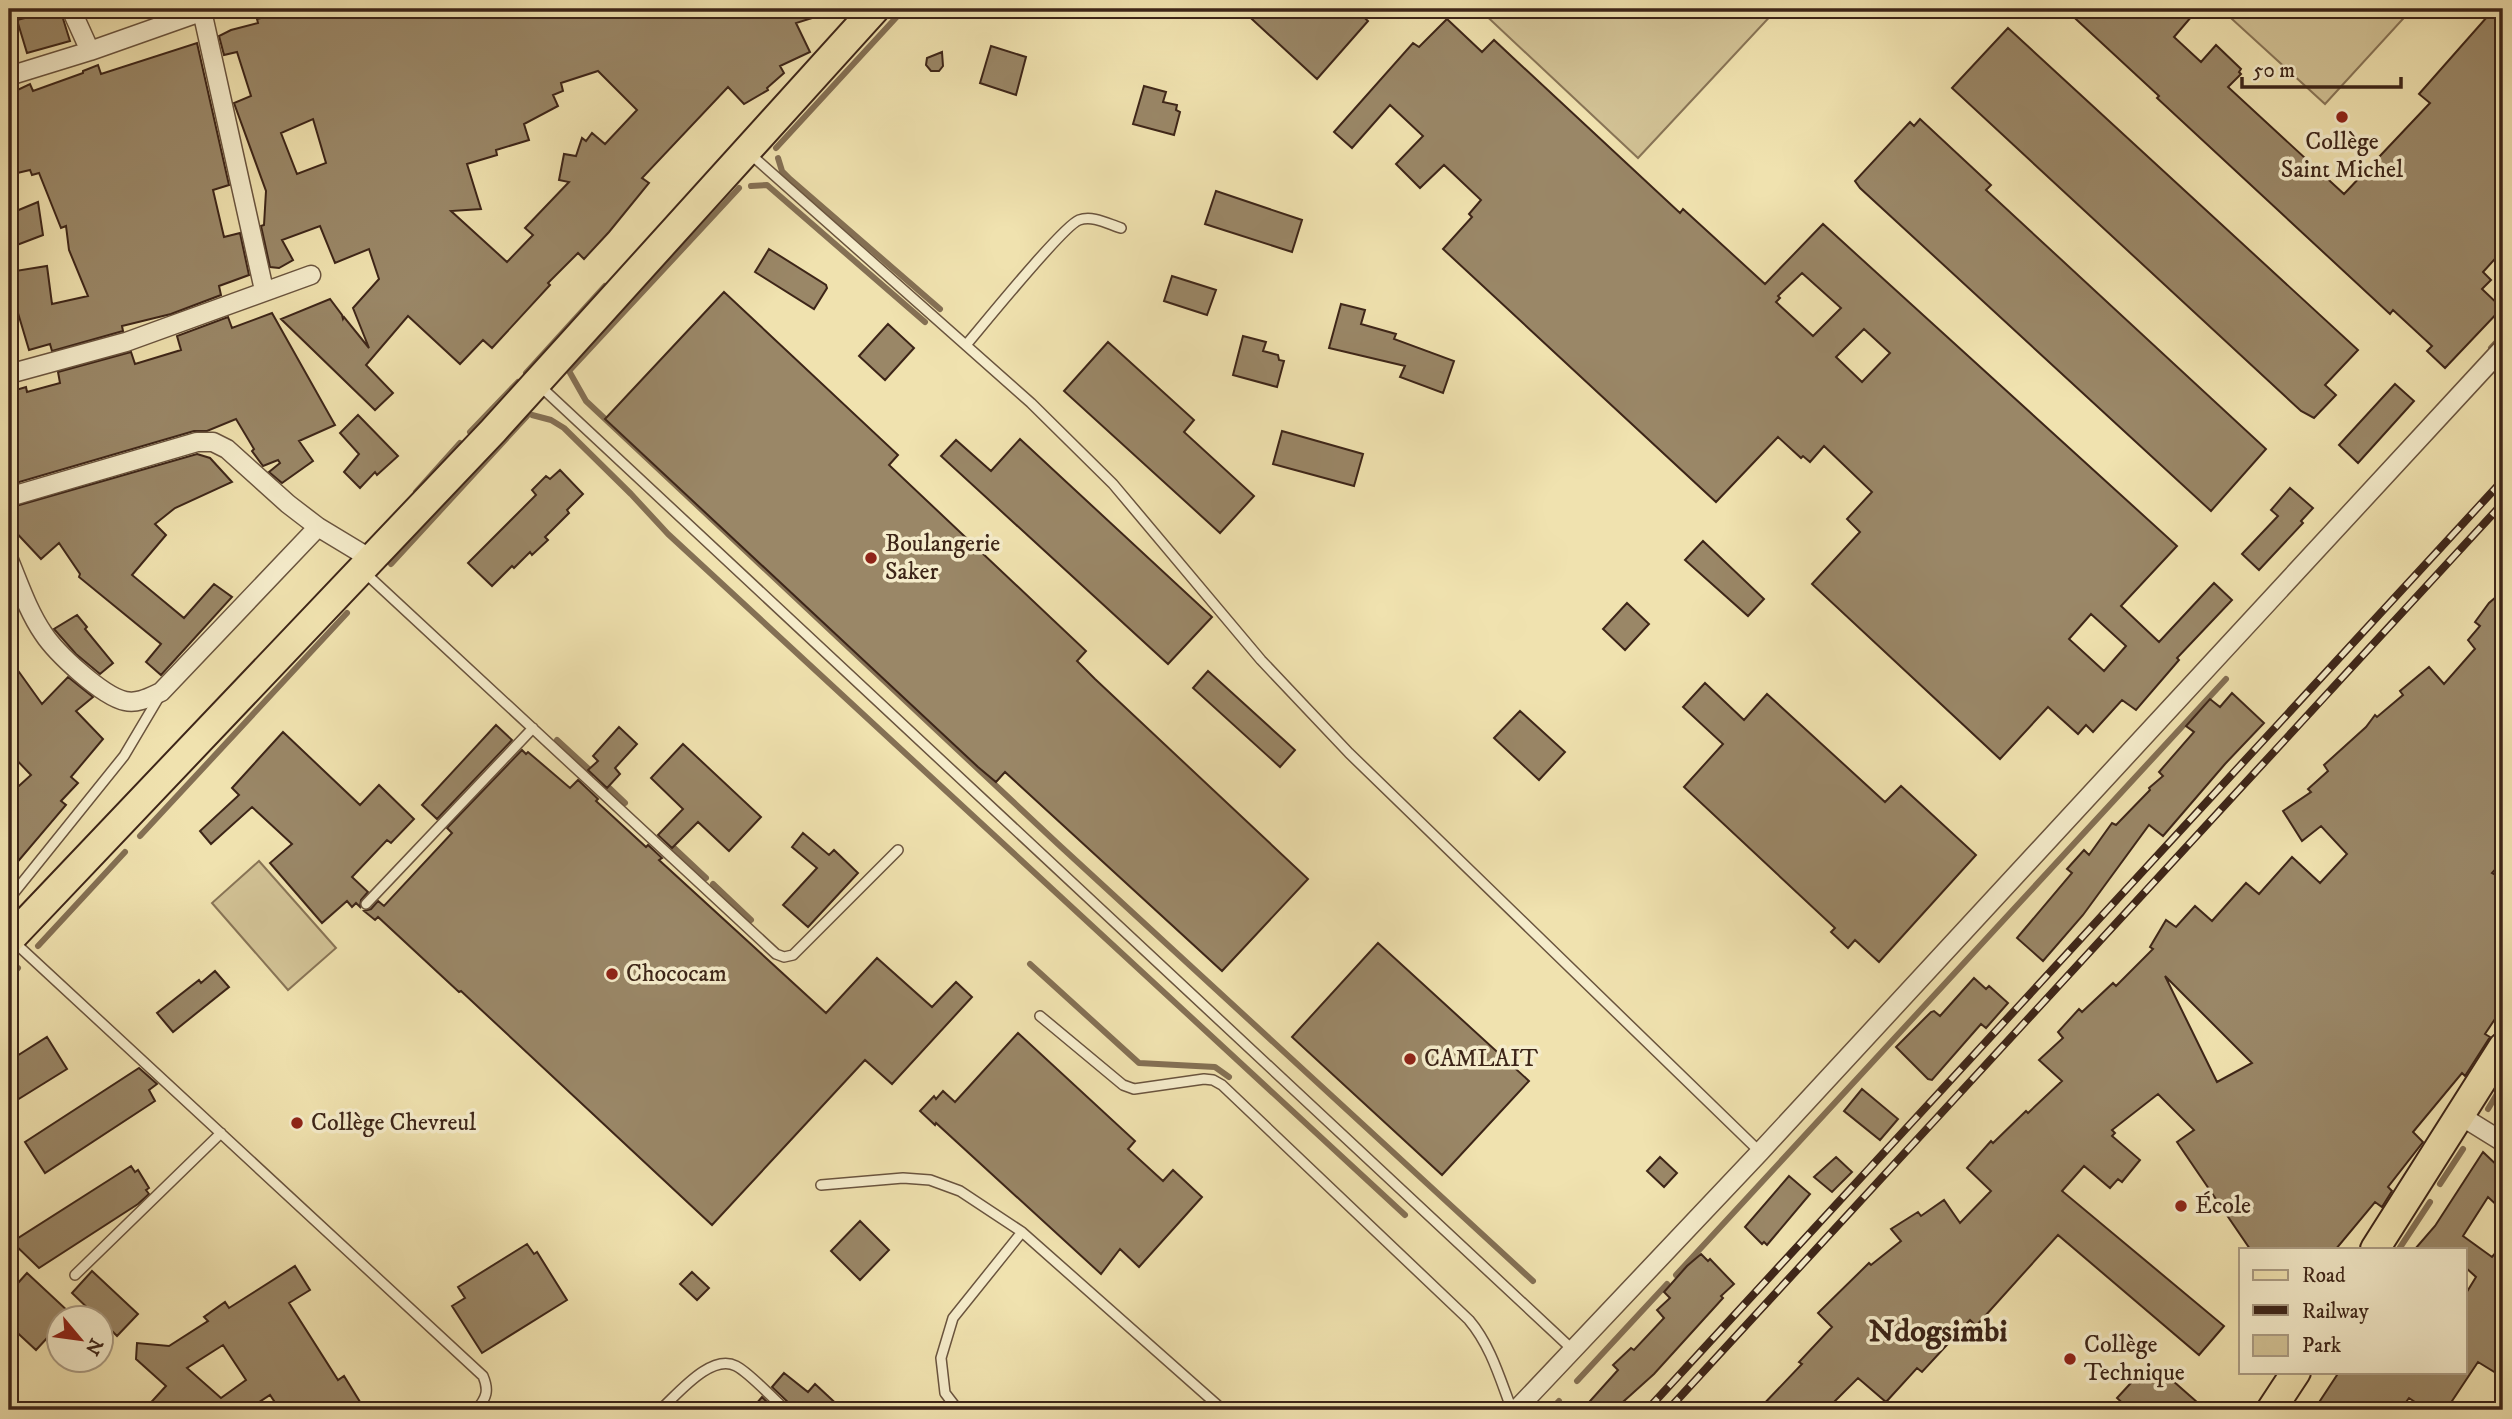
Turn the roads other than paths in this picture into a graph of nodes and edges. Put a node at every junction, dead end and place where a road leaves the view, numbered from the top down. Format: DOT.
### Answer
graph roads {
  1 [pos="71,9"];
  2 [pos="875,9"];
  3 [pos="206,10"];
  4 [pos="90,51"];
  5 [pos="9,76"];
  6 [pos="747,151"];
  7 [pos="1121,228"];
  8 [pos="311,275"];
  9 [pos="264,290"];
  10 [pos="965,345"];
  11 [pos="2503,348"];
  12 [pos="9,374"];
  13 [pos="537,383"];
  14 [pos="9,497"];
  15 [pos="318,527"];
  16 [pos="9,560"];
  17 [pos="365,560"];
  18 [pos="161,692"];
  19 [pos="533,728"];
  20 [pos="898,849"];
  21 [pos="9,899"];
  22 [pos="366,904"];
  23 [pos="10,939"];
  24 [pos="1040,1016"];
  25 [pos="2503,1048"];
  26 [pos="2461,1116"];
  27 [pos="221,1133"];
  28 [pos="2503,1142"];
  29 [pos="1760,1152"];
  30 [pos="821,1185"];
  31 [pos="1022,1232"];
  32 [pos="2376,1248"];
  33 [pos="75,1275"];
  34 [pos="1573,1349"];
  35 [pos="2295,1374"];
  36 [pos="476,1410"];
  37 [pos="660,1410"];
  38 [pos="786,1410"];
  39 [pos="958,1410"];
  40 [pos="1223,1410"];
  41 [pos="1514,1410"];
  42 [pos="2271,1410"];
  1 -- 4 [label="street"];
  2 -- 6 [label="main road"];
  3 -- 4 [label="street"];
  3 -- 9 [label="street"];
  4 -- 5 [label="street"];
  6 -- 10 [label="lane"];
  6 -- 13 [label="main road"];
  7 -- 10 [label="lane"];
  8 -- 9 [label="street"];
  9 -- 12 [label="street"];
  10 -- 29 [label="lane"];
  11 -- 29 [label="street"];
  13 -- 17 [label="main road"];
  13 -- 34 [label="lane"];
  14 -- 15 [label="street"];
  15 -- 17 [label="street"];
  15 -- 18 [label="street"];
  16 -- 18 [label="street"];
  17 -- 19 [label="lane"];
  17 -- 23 [label="main road"];
  18 -- 21 [label="lane"];
  19 -- 20 [label="lane"];
  19 -- 22 [label="lane"];
  23 -- 27 [label="lane"];
  24 -- 41 [label="lane"];
  25 -- 26 [label="main road"];
  26 -- 28 [label="street"];
  26 -- 32 [label="main road"];
  27 -- 33 [label="lane"];
  27 -- 36 [label="lane"];
  29 -- 34 [label="street"];
  30 -- 31 [label="lane"];
  31 -- 39 [label="lane"];
  31 -- 40 [label="lane"];
  34 -- 41 [label="street"];
  35 -- 42 [label="main road"];
  37 -- 38 [label="lane"];
}
